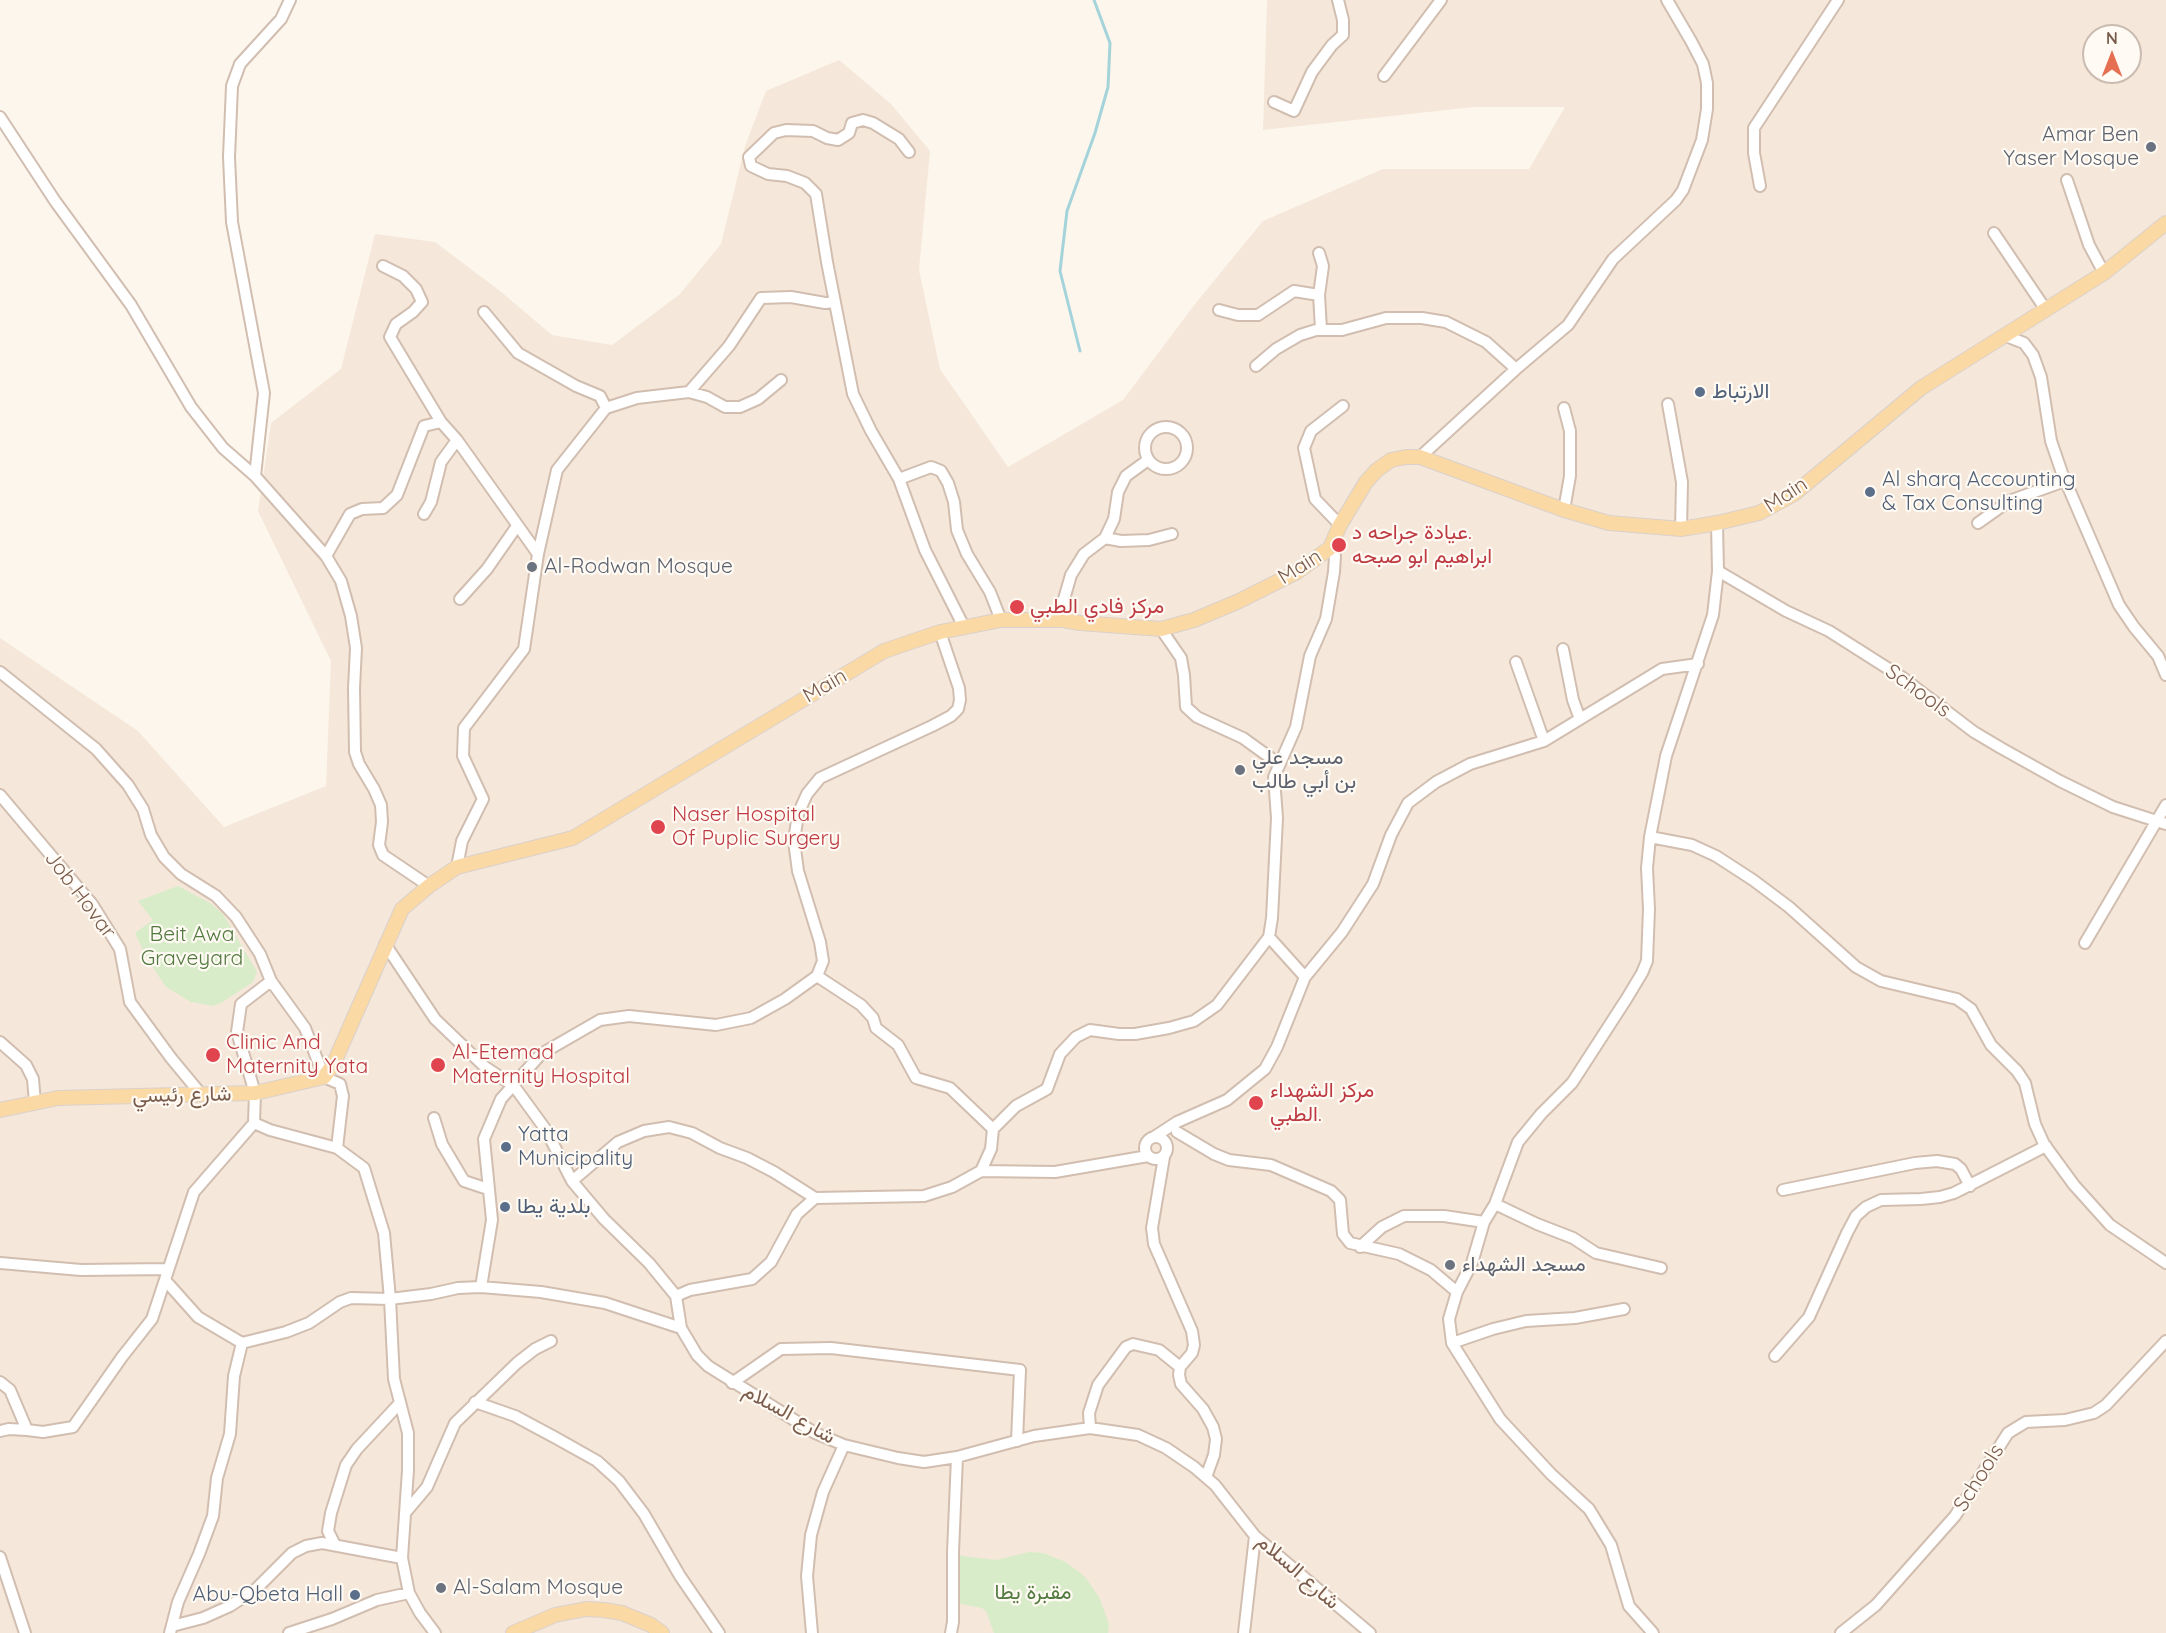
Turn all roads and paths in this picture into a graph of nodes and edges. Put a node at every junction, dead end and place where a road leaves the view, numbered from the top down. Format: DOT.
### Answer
graph roads {
  1 [pos="291,0"];
  2 [pos="1338,0"];
  3 [pos="1441,0"];
  4 [pos="1666,0"];
  5 [pos="1838,0"];
  6 [pos="1384,76"];
  7 [pos="1274,102"];
  8 [pos="0,117"];
  9 [pos="909,152"];
  10 [pos="2067,180"];
  11 [pos="1760,186"];
  12 [pos="2166,223"];
  13 [pos="1994,233"];
  14 [pos="1319,253"];
  15 [pos="383,266"];
  16 [pos="2104,273"];
  17 [pos="1319,296"];
  18 [pos="835,302"];
  19 [pos="1219,310"];
  20 [pos="2046,310"];
  21 [pos="484,312"];
  22 [pos="1321,329"];
  23 [pos="2006,336"];
  24 [pos="1256,366"];
  25 [pos="1516,369"];
  26 [pos="781,380"];
  27 [pos="689,392"];
  28 [pos="1668,404"];
  29 [pos="1343,406"];
  30 [pos="606,408"];
  31 [pos="1564,408"];
  32 [pos="441,422"];
  33 [pos="458,440"];
  34 [pos="1420,457"];
  35 [pos="1148,460"];
  36 [pos="255,476"];
  37 [pos="899,479"];
  38 [pos="2065,481"];
  39 [pos="1564,510"];
  40 [pos="424,514"];
  41 [pos="1717,523"];
  42 [pos="1978,523"];
  43 [pos="1340,525"];
  44 [pos="517,526"];
  45 [pos="1681,528"];
  46 [pos="1172,534"];
  47 [pos="1105,538"];
  48 [pos="1330,548"];
  49 [pos="538,554"];
  50 [pos="326,556"];
  51 [pos="1718,571"];
  52 [pos="460,599"];
  53 [pos="1001,620"];
  54 [pos="1063,620"];
  55 [pos="964,627"];
  56 [pos="1161,629"];
  57 [pos="940,632"];
  58 [pos="1563,649"];
  59 [pos="1516,662"];
  60 [pos="1698,664"];
  61 [pos="0,672"];
  62 [pos="2166,675"];
  63 [pos="1580,719"];
  64 [pos="1544,741"];
  65 [pos="1279,764"];
  66 [pos="0,795"];
  67 [pos="2166,805"];
  68 [pos="2161,823"];
  69 [pos="1650,837"];
  70 [pos="458,867"];
  71 [pos="429,886"];
  72 [pos="1269,937"];
  73 [pos="2085,943"];
  74 [pos="385,944"];
  75 [pos="817,976"];
  76 [pos="1305,977"];
  77 [pos="271,981"];
  78 [pos="0,1042"];
  79 [pos="324,1077"];
  80 [pos="514,1086"];
  81 [pos="255,1093"];
  82 [pos="200,1094"];
  83 [pos="35,1102"];
  84 [pos="0,1110"];
  85 [pos="1205,1111"];
  86 [pos="434,1118"];
  87 [pos="254,1123"];
  88 [pos="993,1129"];
  89 [pos="1177,1132"];
  90 [pos="1154,1137"];
  91 [pos="1166,1143"];
  92 [pos="1145,1145"];
  93 [pos="2046,1146"];
  94 [pos="337,1148"];
  95 [pos="1155,1157"];
  96 [pos="1114,1161"];
  97 [pos="981,1171"];
  98 [pos="572,1181"];
  99 [pos="1970,1186"];
  100 [pos="488,1189"];
  101 [pos="1783,1190"];
  102 [pos="815,1198"];
  103 [pos="1495,1204"];
  104 [pos="1485,1222"];
  105 [pos="1360,1246"];
  106 [pos="0,1263"];
  107 [pos="2166,1263"];
  108 [pos="1661,1268"];
  109 [pos="166,1275"];
  110 [pos="481,1287"];
  111 [pos="1457,1292"];
  112 [pos="676,1296"];
  113 [pos="390,1299"];
  114 [pos="1624,1309"];
  115 [pos="681,1328"];
  116 [pos="551,1341"];
  117 [pos="2166,1341"];
  118 [pos="242,1342"];
  119 [pos="1452,1343"];
  120 [pos="1775,1356"];
  121 [pos="1180,1367"];
  122 [pos="0,1382"];
  123 [pos="732,1383"];
  124 [pos="475,1402"];
  125 [pos="399,1404"];
  126 [pos="1090,1428"];
  127 [pos="27,1430"];
  128 [pos="0,1431"];
  129 [pos="1017,1441"];
  130 [pos="844,1445"];
  131 [pos="957,1457"];
  132 [pos="1206,1477"];
  133 [pos="405,1514"];
  134 [pos="1255,1536"];
  135 [pos="335,1545"];
  136 [pos="0,1557"];
  137 [pos="402,1558"];
  138 [pos="409,1593"];
  139 [pos="171,1630"];
  140 [pos="25,1633"];
  141 [pos="289,1633"];
  142 [pos="435,1633"];
  143 [pos="513,1633"];
  144 [pos="662,1633"];
  145 [pos="719,1633"];
  146 [pos="812,1633"];
  147 [pos="951,1633"];
  148 [pos="1244,1633"];
  149 [pos="1370,1633"];
  150 [pos="1653,1633"];
  151 [pos="1841,1633"];
  1 -- 36 [label="street"];
  2 -- 7 [label="street"];
  3 -- 6 [label="street"];
  4 -- 25 [label="street"];
  5 -- 11 [label="street"];
  8 -- 36 [label="street"];
  9 -- 18 [label="street"];
  10 -- 16 [label="street"];
  12 -- 16 [label="main road, Main"];
  13 -- 20 [label="street"];
  14 -- 17 [label="street"];
  15 -- 32 [label="street"];
  16 -- 20 [label="main road, Main"];
  17 -- 19 [label="street"];
  17 -- 22 [label="street"];
  18 -- 27 [label="street"];
  18 -- 37 [label="street"];
  20 -- 23 [label="main road, Main"];
  21 -- 30 [label="street"];
  22 -- 24 [label="street"];
  22 -- 25 [label="street"];
  23 -- 38 [label="street"];
  23 -- 41 [label="main road, Main"];
  25 -- 34 [label="street"];
  26 -- 27 [label="street"];
  27 -- 30 [label="street"];
  28 -- 45 [label="street"];
  29 -- 43 [label="street"];
  30 -- 49 [label="street"];
  31 -- 39 [label="street"];
  32 -- 33 [label="street"];
  32 -- 50 [label="street"];
  33 -- 40 [label="street"];
  33 -- 44 [label="street"];
  34 -- 39 [label="main road, Main"];
  34 -- 43 [label="main road, Main"];
  35 -- 35 [label="street"];
  35 -- 47 [label="street"];
  36 -- 50 [label="street"];
  37 -- 53 [label="street"];
  37 -- 55 [label="street"];
  38 -- 42 [label="street"];
  38 -- 62 [label="street"];
  39 -- 45 [label="main road, Main"];
  41 -- 45 [label="main road, Main"];
  41 -- 51 [label="street"];
  43 -- 48 [label="main road, Main"];
  44 -- 49 [label="street"];
  44 -- 52 [label="street"];
  46 -- 47 [label="street"];
  47 -- 54 [label="street"];
  48 -- 56 [label="main road, Main"];
  48 -- 65 [label="street"];
  49 -- 70 [label="street"];
  50 -- 71 [label="street"];
  51 -- 60 [label="street"];
  51 -- 68 [label="street, Schools"];
  53 -- 54 [label="main road, Main"];
  53 -- 55 [label="main road, Main"];
  54 -- 56 [label="main road, Main"];
  55 -- 57 [label="main road, Main"];
  56 -- 65 [label="street"];
  57 -- 70 [label="main road, Main"];
  57 -- 75 [label="street"];
  58 -- 63 [label="street"];
  59 -- 64 [label="street"];
  60 -- 63 [label="street"];
  60 -- 69 [label="street"];
  61 -- 77 [label="street"];
  63 -- 64 [label="street"];
  64 -- 76 [label="street"];
  65 -- 72 [label="street"];
  66 -- 82 [label="street, Job Hovar"];
  67 -- 68 [label="street"];
  68 -- 73 [label="street"];
  69 -- 93 [label="street"];
  69 -- 103 [label="street"];
  70 -- 71 [label="main road, Main"];
  71 -- 74 [label="main road, Main"];
  72 -- 76 [label="street"];
  72 -- 88 [label="street"];
  74 -- 79 [label="main road"];
  74 -- 80 [label="street"];
  75 -- 80 [label="street"];
  75 -- 88 [label="street"];
  76 -- 85 [label="street"];
  77 -- 79 [label="street"];
  77 -- 81 [label="street"];
  78 -- 83 [label="street"];
  79 -- 81 [label="main road, شارع رئيسي"];
  79 -- 94 [label="street"];
  80 -- 98 [label="street"];
  80 -- 100 [label="street"];
  81 -- 82 [label="main road, شارع رئيسي"];
  81 -- 87 [label="street"];
  82 -- 83 [label="main road, شارع رئيسي"];
  83 -- 84 [label="main road, شارع رئيسي"];
  85 -- 89 [label="street"];
  85 -- 90 [label="street"];
  86 -- 100 [label="street"];
  87 -- 94 [label="street"];
  87 -- 109 [label="street"];
  88 -- 97 [label="street"];
  89 -- 91 [label="street"];
  89 -- 105 [label="street"];
  90 -- 91 [label="street"];
  90 -- 92 [label="street"];
  91 -- 95 [label="street"];
  92 -- 95 [label="street"];
  92 -- 96 [label="street"];
  93 -- 99 [label="street"];
  93 -- 107 [label="street"];
  94 -- 113 [label="street"];
  95 -- 96 [label="street"];
  95 -- 121 [label="street"];
  96 -- 97 [label="street"];
  97 -- 102 [label="street"];
  98 -- 102 [label="street"];
  98 -- 112 [label="street"];
  99 -- 101 [label="street"];
  99 -- 120 [label="street"];
  100 -- 110 [label="street"];
  102 -- 112 [label="street"];
  103 -- 104 [label="street"];
  103 -- 108 [label="street"];
  104 -- 105 [label="street"];
  104 -- 111 [label="street"];
  105 -- 111 [label="street"];
  106 -- 109 [label="street"];
  109 -- 118 [label="street"];
  109 -- 127 [label="street"];
  110 -- 113 [label="street"];
  110 -- 115 [label="street"];
  111 -- 119 [label="street"];
  112 -- 115 [label="street, شارع السلام"];
  113 -- 118 [label="street"];
  113 -- 125 [label="street"];
  114 -- 119 [label="street"];
  115 -- 123 [label="street, شارع السلام"];
  116 -- 124 [label="street"];
  117 -- 151 [label="street, Schools"];
  118 -- 139 [label="street"];
  119 -- 150 [label="street"];
  121 -- 126 [label="street"];
  121 -- 132 [label="street"];
  122 -- 127 [label="street"];
  123 -- 129 [label="street"];
  123 -- 130 [label="street, شارع السلام"];
  124 -- 133 [label="street"];
  124 -- 145 [label="street"];
  125 -- 133 [label="street"];
  125 -- 135 [label="street"];
  126 -- 129 [label="street, شارع السلام"];
  126 -- 132 [label="street, شارع السلام"];
  127 -- 128 [label="street"];
  129 -- 131 [label="street, شارع السلام"];
  130 -- 131 [label="street, شارع السلام"];
  130 -- 146 [label="street"];
  131 -- 147 [label="street"];
  132 -- 134 [label="street, شارع السلام"];
  133 -- 137 [label="street"];
  134 -- 148 [label="street"];
  134 -- 149 [label="street, شارع السلام"];
  135 -- 137 [label="street"];
  135 -- 139 [label="street"];
  136 -- 140 [label="street"];
  137 -- 138 [label="street"];
  138 -- 141 [label="street"];
  138 -- 142 [label="street"];
  143 -- 144 [label="main road"];
}
